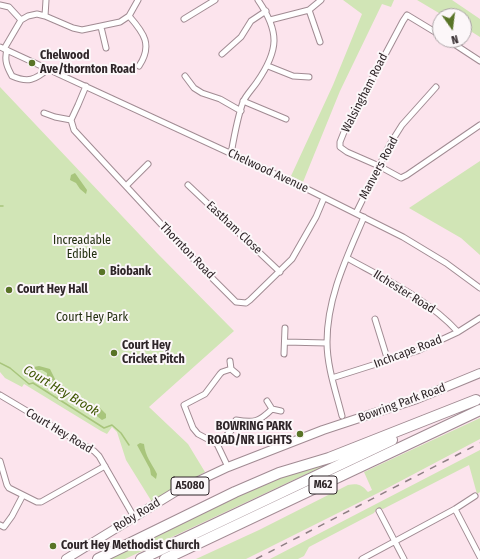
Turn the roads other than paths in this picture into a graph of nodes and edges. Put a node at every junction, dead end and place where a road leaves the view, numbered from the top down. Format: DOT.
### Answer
graph roads {
  1 [pos="46,0"];
  2 [pos="137,0"];
  3 [pos="215,0"];
  4 [pos="258,0"];
  5 [pos="320,0"];
  6 [pos="0,5"];
  7 [pos="309,10"];
  8 [pos="266,11"];
  9 [pos="45,16"];
  10 [pos="128,16"];
  11 [pos="184,19"];
  12 [pos="21,20"];
  13 [pos="270,20"];
  14 [pos="101,27"];
  15 [pos="432,30"];
  16 [pos="320,42"];
  17 [pos="106,48"];
  18 [pos="460,48"];
  19 [pos="4,49"];
  20 [pos="222,54"];
  21 [pos="480,61"];
  22 [pos="139,66"];
  23 [pos="268,66"];
  24 [pos="48,69"];
  25 [pos="185,76"];
  26 [pos="309,77"];
  27 [pos="86,86"];
  28 [pos="436,87"];
  29 [pos="244,101"];
  30 [pos="241,111"];
  31 [pos="44,113"];
  32 [pos="286,119"];
  33 [pos="71,120"];
  34 [pos="480,125"];
  35 [pos="231,154"];
  36 [pos="148,164"];
  37 [pos="379,166"];
  38 [pos="188,185"];
  39 [pos="126,186"];
  40 [pos="324,198"];
  41 [pos="356,213"];
  42 [pos="364,217"];
  43 [pos="347,258"];
  44 [pos="280,272"];
  45 [pos="480,288"];
  46 [pos="480,318"];
  47 [pos="375,319"];
  48 [pos="285,328"];
  49 [pos="458,332"];
  50 [pos="285,342"];
  51 [pos="327,343"];
  52 [pos="284,354"];
  53 [pos="230,361"];
  54 [pos="388,361"];
  55 [pos="231,369"];
  56 [pos="480,373"];
  57 [pos="237,374"];
  58 [pos="332,378"];
  59 [pos="0,395"];
  60 [pos="478,399"];
  61 [pos="267,402"];
  62 [pos="272,409"];
  63 [pos="480,410"];
  64 [pos="281,411"];
  65 [pos="236,414"];
  66 [pos="342,416"];
  67 [pos="236,420"];
  68 [pos="323,430"];
  69 [pos="217,444"];
  70 [pos="0,461"];
  71 [pos="105,466"];
  72 [pos="228,467"];
  73 [pos="23,495"];
  74 [pos="475,496"];
  75 [pos="455,509"];
  76 [pos="379,511"];
  77 [pos="134,517"];
  78 [pos="0,525"];
  79 [pos="213,536"];
  80 [pos="395,541"];
  81 [pos="480,557"];
  82 [pos="66,559"];
  83 [pos="98,559"];
  84 [pos="141,559"];
  85 [pos="165,559"];
  86 [pos="170,559"];
  87 [pos="362,559"];
  88 [pos="404,559"];
  1 -- 9 [label="street"];
  2 -- 10 [label="street"];
  3 -- 11 [label="street"];
  4 -- 8 [label="street"];
  5 -- 7 [label="street"];
  6 -- 12 [label="street"];
  7 -- 13 [label="street"];
  7 -- 16 [label="street"];
  8 -- 13 [label="street"];
  8 -- 20 [label="street"];
  9 -- 12 [label="street"];
  9 -- 14 [label="street"];
  10 -- 14 [label="street"];
  10 -- 22 [label="street"];
  12 -- 19 [label="street"];
  13 -- 23 [label="street"];
  14 -- 17 [label="street"];
  15 -- 37 [label="street, Walsingham Road"];
  18 -- 21 [label="street"];
  19 -- 24 [label="street, Chelwood Avenue"];
  19 -- 24 [label="street"];
  23 -- 26 [label="street"];
  23 -- 29 [label="street"];
  24 -- 27 [label="street, Chelwood Avenue"];
  25 -- 30 [label="street"];
  27 -- 33 [label="street"];
  27 -- 35 [label="street, Chelwood Avenue"];
  28 -- 37 [label="street, Manvers Road"];
  29 -- 30 [label="street"];
  29 -- 32 [label="street"];
  30 -- 35 [label="street"];
  31 -- 33 [label="street"];
  33 -- 39 [label="street, Thornton Road"];
  34 -- 37 [label="street, Walsingham Road"];
  35 -- 40 [label="street, Chelwood Avenue"];
  36 -- 39 [label="street"];
  37 -- 41 [label="street, Manvers Road"];
  38 -- 44 [label="street, Eastham Close"];
  39 -- 44 [label="street, Thornton Road"];
  40 -- 41 [label="street, Chelwood Avenue"];
  40 -- 44 [label="street, Thornton Road"];
  41 -- 42 [label="street, Chelwood Avenue"];
  42 -- 43 [label="street"];
  42 -- 45 [label="street, Chelwood Avenue"];
  43 -- 49 [label="street, Ilchester Road"];
  43 -- 51 [label="street"];
  46 -- 49 [label="street, Inchcape Road"];
  47 -- 54 [label="street"];
  48 -- 50 [label="street"];
  49 -- 54 [label="street, Inchcape Road"];
  50 -- 51 [label="street"];
  50 -- 52 [label="street"];
  51 -- 58 [label="street"];
  53 -- 55 [label="street"];
  54 -- 58 [label="street, Inchcape Road"];
  55 -- 57 [label="street"];
  55 -- 69 [label="street"];
  56 -- 68 [label="main road, Bowring Park Road / A5080"];
  58 -- 66 [label="street"];
  59 -- 71 [label="street, Court Hey Road"];
  60 -- 83 [label="highway"];
  60 -- 84 [label="highway, M62"];
  61 -- 62 [label="street"];
  62 -- 64 [label="street"];
  62 -- 67 [label="street"];
  63 -- 79 [label="highway, M62"];
  65 -- 67 [label="street"];
  67 -- 69 [label="street"];
  68 -- 72 [label="main road, Roby Road / A5080"];
  69 -- 72 [label="street"];
  70 -- 73 [label="street"];
  71 -- 73 [label="street"];
  71 -- 77 [label="street, Court Hey Road"];
  72 -- 77 [label="main road, Roby Road / A5080"];
  73 -- 78 [label="street"];
  74 -- 75 [label="street"];
  75 -- 80 [label="street"];
  75 -- 81 [label="street"];
  76 -- 80 [label="street"];
  77 -- 82 [label="main road, Roby Road / A5080"];
  79 -- 85 [label="highway, M62"];
  79 -- 86 [label="highway"];
  80 -- 87 [label="street"];
  80 -- 88 [label="street"];
}
